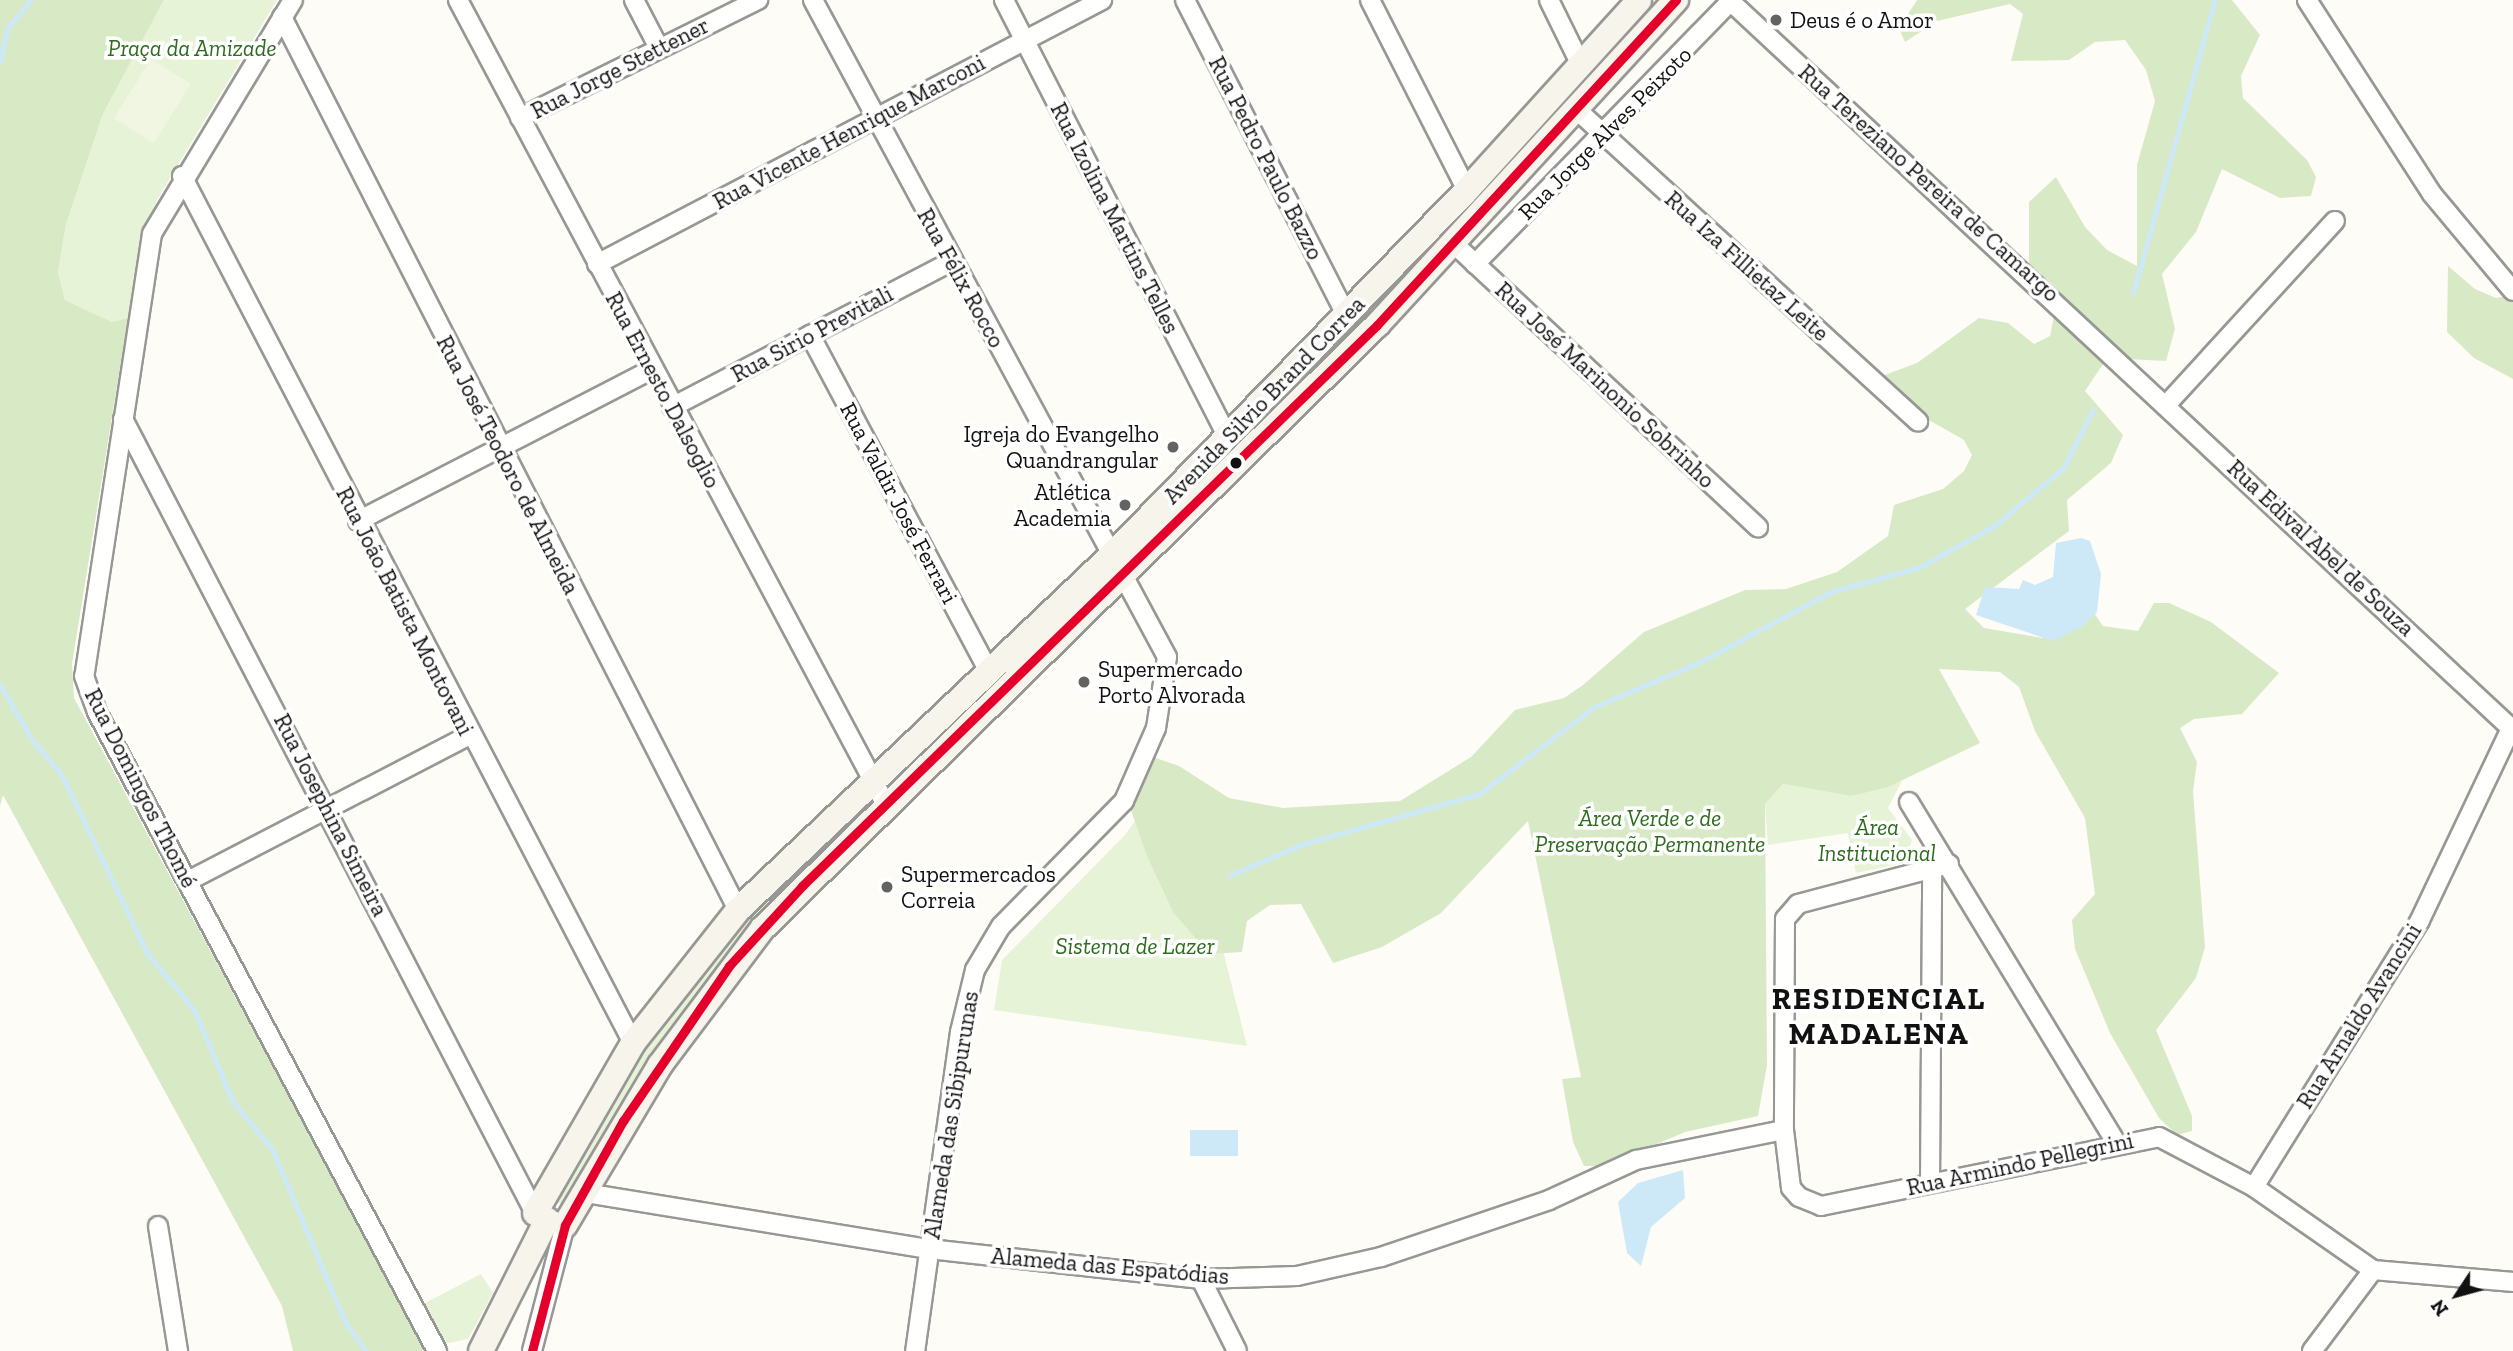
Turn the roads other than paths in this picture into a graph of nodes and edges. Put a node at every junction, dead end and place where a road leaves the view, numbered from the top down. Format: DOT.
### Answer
graph roads {
  1 [pos="293,0"];
  2 [pos="458,0"];
  3 [pos="634,0"];
  4 [pos="758,0"];
  5 [pos="813,0"];
  6 [pos="1004,0"];
  7 [pos="1102,0"];
  8 [pos="1185,0"];
  9 [pos="1370,0"];
  10 [pos="1549,0"];
  11 [pos="1639,0"];
  12 [pos="1676,0"];
  13 [pos="2307,0"];
  14 [pos="1731,1"];
  15 [pos="282,18"];
  16 [pos="1024,41"];
  17 [pos="659,48"];
  18 [pos="1581,65"];
  19 [pos="1577,110"];
  20 [pos="520,118"];
  21 [pos="874,119"];
  22 [pos="1604,135"];
  23 [pos="182,176"];
  24 [pos="1467,190"];
  25 [pos="2335,221"];
  26 [pos="1453,243"];
  27 [pos="951,262"];
  28 [pos="597,264"];
  29 [pos="1475,264"];
  30 [pos="2513,291"];
  31 [pos="1346,315"];
  32 [pos="810,335"];
  33 [pos="2129,367"];
  34 [pos="652,369"];
  35 [pos="2168,403"];
  36 [pos="672,407"];
  37 [pos="123,419"];
  38 [pos="1918,421"];
  39 [pos="1227,436"];
  40 [pos="500,452"];
  41 [pos="358,521"];
  42 [pos="1758,527"];
  43 [pos="1114,554"];
  44 [pos="1125,576"];
  45 [pos="989,672"];
  46 [pos="2512,729"];
  47 [pos="468,736"];
  48 [pos="869,780"];
  49 [pos="1909,802"];
  50 [pos="886,805"];
  51 [pos="329,808"];
  52 [pos="1940,866"];
  53 [pos="187,881"];
  54 [pos="738,910"];
  55 [pos="633,1043"];
  56 [pos="1784,1130"];
  57 [pos="2115,1141"];
  58 [pos="1930,1183"];
  59 [pos="2254,1187"];
  60 [pos="586,1193"];
  61 [pos="549,1219"];
  62 [pos="158,1226"];
  63 [pos="929,1249"];
  64 [pos="2372,1270"];
  65 [pos="1201,1279"];
  66 [pos="2513,1282"];
  67 [pos="178,1351"];
  68 [pos="437,1351"];
  69 [pos="481,1351"];
  70 [pos="532,1351"];
  71 [pos="915,1351"];
  72 [pos="1237,1351"];
  73 [pos="2312,1351"];
  1 -- 15 [label="street, Rua Domingos Thomé"];
  2 -- 20 [label="street, Rua Ernesto Dalsoglio"];
  3 -- 17 [label="street"];
  4 -- 17 [label="street, Rua Jorge Stettener"];
  5 -- 21 [label="street, Rua Félix Rocco"];
  6 -- 16 [label="street, Rua Izolina Martins Telles"];
  7 -- 16 [label="street, Rua Vicente Henrique Marconi"];
  8 -- 31 [label="street, Rua Pedro Paulo Bazzo"];
  9 -- 24 [label="street"];
  10 -- 18 [label="street"];
  11 -- 18 [label="main road, Avenida Silvio Brand Correa"];
  12 -- 19 [label="main road, Avenida Silvio Brand Correa"];
  13 -- 30 [label="street"];
  14 -- 22 [label="street, Rua Jorge Alves Peixoto"];
  14 -- 33 [label="street, Rua Tereziano Pereira de Camargo"];
  15 -- 23 [label="street, Rua Domingos Thomé"];
  15 -- 40 [label="street, Rua José Teodoro de Almeida"];
  16 -- 21 [label="street, Rua Vicente Henrique Marconi"];
  16 -- 39 [label="street, Rua Izolina Martins Telles"];
  17 -- 20 [label="street, Rua Jorge Stettener"];
  18 -- 24 [label="main road, Avenida Silvio Brand Correa"];
  19 -- 22 [label="street, Rua Iza Fillietaz Leite"];
  19 -- 26 [label="main road, Avenida Silvio Brand Correa"];
  20 -- 28 [label="street, Rua Ernesto Dalsoglio"];
  21 -- 27 [label="street, Rua Félix Rocco"];
  21 -- 28 [label="street, Rua Vicente Henrique Marconi"];
  22 -- 29 [label="street, Rua Jorge Alves Peixoto"];
  22 -- 38 [label="street, Rua Iza Fillietaz Leite"];
  23 -- 37 [label="street, Rua Domingos Thomé"];
  23 -- 41 [label="street, Rua João Batista Montovani"];
  24 -- 31 [label="main road, Avenida Silvio Brand Correa"];
  25 -- 35 [label="street"];
  26 -- 29 [label="street, Rua José Marinonio Sobrinho"];
  26 -- 44 [label="main road, Avenida Silvio Brand Correa"];
  27 -- 32 [label="street, Rua Sirio Previtali"];
  27 -- 43 [label="street, Rua Félix Rocco"];
  28 -- 34 [label="street, Rua Ernesto Dalsoglio"];
  29 -- 42 [label="street, Rua José Marinonio Sobrinho"];
  31 -- 39 [label="main road, Avenida Silvio Brand Correa"];
  32 -- 36 [label="street, Rua Sirio Previtali"];
  32 -- 45 [label="street, Rua Valdir José Ferrari"];
  33 -- 35 [label="street, Rua Edival Abel de Souza"];
  34 -- 36 [label="street, Rua Ernesto Dalsoglio"];
  34 -- 40 [label="street"];
  35 -- 46 [label="street, Rua Edival Abel de Souza"];
  36 -- 48 [label="street, Rua Ernesto Dalsoglio"];
  37 -- 51 [label="street, Rua Josephina Simeira"];
  37 -- 53 [label="street, Rua Domingos Thomé"];
  39 -- 43 [label="main road, Avenida Silvio Brand Correa"];
  40 -- 41 [label="street"];
  40 -- 54 [label="street, Rua José Teodoro de Almeida"];
  41 -- 47 [label="street, Rua João Batista Montovani"];
  43 -- 44 [label="street, Rua Félix Rocco"];
  43 -- 45 [label="main road, Avenida Silvio Brand Correa"];
  44 -- 50 [label="main road, Avenida Silvio Brand Correa"];
  44 -- 63 [label="street, Alameda das Sibipurunas"];
  45 -- 48 [label="main road, Avenida Silvio Brand Correa"];
  46 -- 59 [label="street, Rua Arnaldo Avancini"];
  47 -- 51 [label="street"];
  47 -- 55 [label="street, Rua João Batista Montovani"];
  48 -- 50 [label="street"];
  48 -- 54 [label="main road, Avenida Silvio Brand Correa"];
  49 -- 52 [label="street"];
  50 -- 60 [label="main road, Avenida Silvio Brand Correa"];
  51 -- 53 [label="street"];
  51 -- 61 [label="street, Rua Josephina Simeira"];
  52 -- 56 [label="street"];
  52 -- 57 [label="street"];
  52 -- 58 [label="street"];
  53 -- 68 [label="street, Rua Domingos Thomé"];
  54 -- 55 [label="main road, Avenida Silvio Brand Correa"];
  55 -- 61 [label="main road, Avenida Silvio Brand Correa"];
  56 -- 58 [label="street, Rua Armindo Pellegrini"];
  56 -- 65 [label="street, Alameda das Espatódias"];
  57 -- 58 [label="street, Rua Armindo Pellegrini"];
  57 -- 59 [label="street, Rua Armindo Pellegrini"];
  59 -- 64 [label="street, Rua Armindo Pellegrini"];
  60 -- 61 [label="main road, Avenida Silvio Brand Correa"];
  60 -- 63 [label="street, Alameda das Espatódias"];
  61 -- 69 [label="main road"];
  61 -- 70 [label="street"];
  62 -- 67 [label="street"];
  63 -- 65 [label="street, Alameda das Espatódias"];
  63 -- 71 [label="street, Alameda das Sibipurunas"];
  64 -- 66 [label="street"];
  64 -- 73 [label="street"];
  65 -- 72 [label="street"];
}
